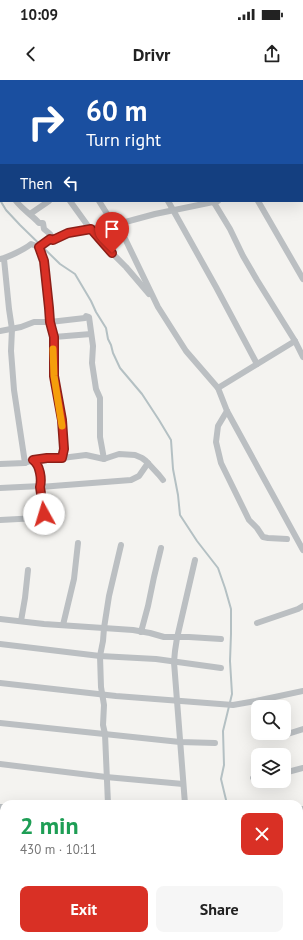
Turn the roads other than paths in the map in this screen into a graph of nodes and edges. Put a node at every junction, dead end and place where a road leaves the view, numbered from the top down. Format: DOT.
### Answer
graph roads {
  1 [pos="17,202"];
  2 [pos="48,202"];
  3 [pos="71,202"];
  4 [pos="99,202"];
  5 [pos="169,202"];
  6 [pos="210,202"];
  7 [pos="216,202"];
  8 [pos="259,202"];
  9 [pos="174,210"];
  10 [pos="30,214"];
  11 [pos="118,224"];
  12 [pos="91,229"];
  13 [pos="53,240"];
  14 [pos="39,247"];
  15 [pos="2,259"];
  16 [pos="303,279"];
  17 [pos="156,302"];
  18 [pos="50,322"];
  19 [pos="12,329"];
  20 [pos="0,331"];
  21 [pos="91,334"];
  22 [pos="54,337"];
  23 [pos="295,341"];
  24 [pos="303,357"];
  25 [pos="257,364"];
  26 [pos="218,388"];
  27 [pos="227,411"];
  28 [pos="62,458"];
  29 [pos="104,459"];
  30 [pos="33,460"];
  31 [pos="25,463"];
  32 [pos="148,463"];
  33 [pos="0,464"];
  34 [pos="163,480"];
  35 [pos="41,486"];
  36 [pos="0,488"];
  37 [pos="0,520"];
  38 [pos="287,539"];
  39 [pos="78,543"];
  40 [pos="121,545"];
  41 [pos="161,548"];
  42 [pos="303,550"];
  43 [pos="195,560"];
  44 [pos="28,570"];
  45 [pos="303,606"];
  46 [pos="0,619"];
  47 [pos="21,621"];
  48 [pos="257,623"];
  49 [pos="63,625"];
  50 [pos="104,628"];
  51 [pos="142,632"];
  52 [pos="177,638"];
  53 [pos="221,639"];
  54 [pos="0,644"];
  55 [pos="100,656"];
  56 [pos="174,662"];
  57 [pos="221,668"];
  58 [pos="0,683"];
  59 [pos="303,691"];
  60 [pos="102,695"];
  61 [pos="176,701"];
  62 [pos="0,723"];
  63 [pos="303,729"];
  64 [pos="291,733"];
  65 [pos="105,734"];
  66 [pos="180,742"];
  67 [pos="216,743"];
  68 [pos="0,764"];
  69 [pos="303,768"];
  70 [pos="291,771"];
  71 [pos="106,777"];
  72 [pos="183,784"];
  73 [pos="108,800"];
  74 [pos="185,800"];
  1 -- 10 [label="street"];
  2 -- 10 [label="street"];
  3 -- 12 [label="street"];
  4 -- 11 [label="street"];
  5 -- 9 [label="street"];
  6 -- 9 [label="street"];
  7 -- 23 [label="street"];
  8 -- 16 [label="street"];
  9 -- 11 [label="street"];
  9 -- 25 [label="street"];
  10 -- 13 [label="street"];
  11 -- 12 [label="street"];
  11 -- 17 [label="street"];
  12 -- 13 [label="street"];
  12 -- 17 [label="street"];
  13 -- 14 [label="street"];
  14 -- 15 [label="street"];
  14 -- 18 [label="street"];
  15 -- 19 [label="street"];
  17 -- 26 [label="street"];
  18 -- 19 [label="street"];
  18 -- 21 [label="street"];
  18 -- 22 [label="street"];
  19 -- 20 [label="street"];
  19 -- 31 [label="street"];
  21 -- 22 [label="street"];
  21 -- 29 [label="street"];
  22 -- 28 [label="street"];
  23 -- 24 [label="street"];
  23 -- 25 [label="street"];
  25 -- 26 [label="street"];
  26 -- 27 [label="street"];
  27 -- 38 [label="street"];
  27 -- 42 [label="street"];
  28 -- 29 [label="street"];
  28 -- 30 [label="street"];
  29 -- 32 [label="street"];
  30 -- 31 [label="street"];
  30 -- 35 [label="street"];
  31 -- 33 [label="street"];
  32 -- 34 [label="street"];
  32 -- 35 [label="street"];
  35 -- 36 [label="street"];
  35 -- 37 [label="street"];
  39 -- 49 [label="street"];
  40 -- 50 [label="street"];
  41 -- 51 [label="street"];
  43 -- 52 [label="street"];
  44 -- 47 [label="street"];
  45 -- 48 [label="street"];
  46 -- 47 [label="street"];
  47 -- 49 [label="street"];
  49 -- 50 [label="street"];
  50 -- 51 [label="street"];
  50 -- 55 [label="street"];
  51 -- 52 [label="street"];
  52 -- 53 [label="street"];
  52 -- 56 [label="street"];
  54 -- 55 [label="street"];
  55 -- 56 [label="street"];
  55 -- 60 [label="street"];
  56 -- 57 [label="street"];
  56 -- 61 [label="street"];
  58 -- 60 [label="street"];
  59 -- 61 [label="street"];
  60 -- 61 [label="street"];
  60 -- 65 [label="street"];
  61 -- 66 [label="street"];
  62 -- 65 [label="street"];
  63 -- 64 [label="street"];
  65 -- 66 [label="street"];
  65 -- 71 [label="street"];
  66 -- 67 [label="street"];
  66 -- 72 [label="street"];
  68 -- 71 [label="street"];
  69 -- 70 [label="street"];
  71 -- 72 [label="street"];
  71 -- 73 [label="street"];
  72 -- 74 [label="street"];
}
